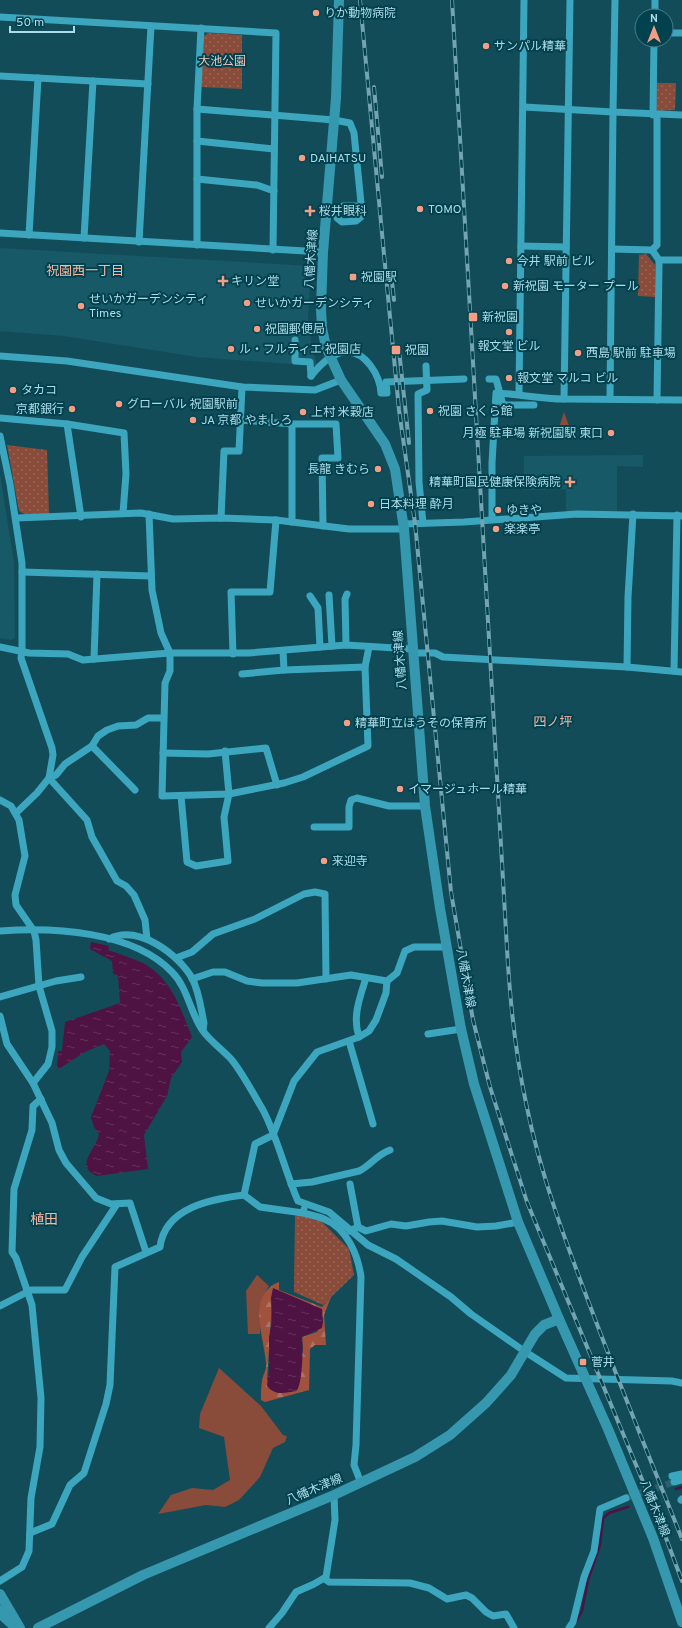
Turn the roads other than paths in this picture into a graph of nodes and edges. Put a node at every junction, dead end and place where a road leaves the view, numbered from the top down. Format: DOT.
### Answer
graph roads {
  1 [pos="339,0"];
  2 [pos="524,0"];
  3 [pos="570,0"];
  4 [pos="615,0"];
  5 [pos="0,17"];
  6 [pos="151,26"];
  7 [pos="201,28"];
  8 [pos="654,48"];
  9 [pos="0,76"];
  10 [pos="38,78"];
  11 [pos="93,81"];
  12 [pos="148,84"];
  13 [pos="524,107"];
  14 [pos="197,109"];
  15 [pos="568,111"];
  16 [pos="613,112"];
  17 [pos="274,115"];
  18 [pos="655,115"];
  19 [pos="682,115"];
  20 [pos="334,120"];
  21 [pos="197,141"];
  22 [pos="274,149"];
  23 [pos="197,179"];
  24 [pos="274,191"];
  25 [pos="359,196"];
  26 [pos="352,205"];
  27 [pos="362,211"];
  28 [pos="0,233"];
  29 [pos="29,235"];
  30 [pos="84,238"];
  31 [pos="139,242"];
  32 [pos="197,245"];
  33 [pos="521,246"];
  34 [pos="566,247"];
  35 [pos="612,249"];
  36 [pos="273,250"];
  37 [pos="652,250"];
  38 [pos="323,252"];
  39 [pos="658,260"];
  40 [pos="682,260"];
  41 [pos="295,340"];
  42 [pos="0,356"];
  43 [pos="426,366"];
  44 [pos="464,379"];
  45 [pos="489,379"];
  46 [pos="341,380"];
  47 [pos="242,387"];
  48 [pos="517,394"];
  49 [pos="564,399"];
  50 [pos="610,399"];
  51 [pos="658,400"];
  52 [pos="682,400"];
  53 [pos="534,405"];
  54 [pos="0,418"];
  55 [pos="240,420"];
  56 [pos="67,424"];
  57 [pos="292,424"];
  58 [pos="0,436"];
  59 [pos="123,513"];
  60 [pos="149,514"];
  61 [pos="633,514"];
  62 [pos="680,516"];
  63 [pos="80,517"];
  64 [pos="16,518"];
  65 [pos="221,518"];
  66 [pos="492,519"];
  67 [pos="276,520"];
  68 [pos="292,522"];
  69 [pos="423,523"];
  70 [pos="323,526"];
  71 [pos="404,526"];
  72 [pos="22,572"];
  73 [pos="97,574"];
  74 [pos="151,576"];
  75 [pos="346,594"];
  76 [pos="329,595"];
  77 [pos="310,596"];
  78 [pos="346,645"];
  79 [pos="332,646"];
  80 [pos="0,647"];
  81 [pos="320,647"];
  82 [pos="369,647"];
  83 [pos="22,651"];
  84 [pos="283,651"];
  85 [pos="412,651"];
  86 [pos="170,653"];
  87 [pos="234,654"];
  88 [pos="94,659"];
  89 [pos="365,667"];
  90 [pos="627,667"];
  91 [pos="284,670"];
  92 [pos="674,672"];
  93 [pos="682,672"];
  94 [pos="242,674"];
  95 [pos="163,718"];
  96 [pos="92,746"];
  97 [pos="225,751"];
  98 [pos="163,754"];
  99 [pos="49,778"];
  100 [pos="277,785"];
  101 [pos="135,790"];
  102 [pos="229,794"];
  103 [pos="181,796"];
  104 [pos="0,800"];
  105 [pos="425,806"];
  106 [pos="16,813"];
  107 [pos="314,827"];
  108 [pos="0,931"];
  109 [pos="34,931"];
  110 [pos="109,939"];
  111 [pos="147,939"];
  112 [pos="447,947"];
  113 [pos="176,958"];
  114 [pos="81,977"];
  115 [pos="366,978"];
  116 [pos="192,979"];
  117 [pos="326,979"];
  118 [pos="387,981"];
  119 [pos="39,986"];
  120 [pos="0,997"];
  121 [pos="0,1016"];
  122 [pos="462,1029"];
  123 [pos="202,1030"];
  124 [pos="428,1034"];
  125 [pos="359,1037"];
  126 [pos="349,1041"];
  127 [pos="33,1083"];
  128 [pos="41,1099"];
  129 [pos="373,1124"];
  130 [pos="273,1135"];
  131 [pos="390,1150"];
  132 [pos="291,1184"];
  133 [pos="350,1184"];
  134 [pos="244,1195"];
  135 [pos="117,1204"];
  136 [pos="306,1204"];
  137 [pos="303,1213"];
  138 [pos="518,1222"];
  139 [pos="358,1227"];
  140 [pos="350,1231"];
  141 [pos="146,1252"];
  142 [pos="27,1291"];
  143 [pos="0,1306"];
  144 [pos="559,1319"];
  145 [pos="524,1351"];
  146 [pos="585,1380"];
  147 [pos="682,1384"];
  148 [pos="682,1474"];
  149 [pos="682,1480"];
  150 [pos="361,1483"];
  151 [pos="334,1495"];
  152 [pos="626,1498"];
  153 [pos="30,1533"];
  154 [pos="325,1579"];
  155 [pos="0,1581"];
  156 [pos="0,1594"];
  157 [pos="0,1610"];
  158 [pos="682,1622"];
  159 [pos="16,1628"];
  160 [pos="20,1628"];
  161 [pos="38,1628"];
  162 [pos="268,1628"];
  163 [pos="514,1628"];
  164 [pos="569,1628"];
  1 -- 20 [label="main road, 八幡木津線"];
  2 -- 13 [label="street"];
  3 -- 15 [label="street"];
  4 -- 16 [label="street"];
  5 -- 6 [label="street"];
  6 -- 7 [label="street"];
  6 -- 12 [label="street"];
  7 -- 14 [label="street"];
  7 -- 17 [label="street"];
  8 -- 18 [label="street"];
  9 -- 10 [label="street"];
  10 -- 11 [label="street"];
  10 -- 29 [label="street"];
  11 -- 12 [label="street"];
  11 -- 30 [label="street"];
  12 -- 31 [label="street"];
  13 -- 15 [label="street"];
  13 -- 33 [label="street"];
  14 -- 17 [label="street"];
  14 -- 21 [label="street"];
  15 -- 16 [label="street"];
  15 -- 34 [label="street"];
  16 -- 18 [label="street"];
  16 -- 35 [label="street"];
  17 -- 20 [label="street"];
  17 -- 22 [label="street"];
  18 -- 19 [label="street"];
  18 -- 37 [label="street"];
  20 -- 25 [label="street"];
  20 -- 38 [label="main road, 八幡木津線"];
  21 -- 22 [label="street"];
  21 -- 23 [label="street"];
  22 -- 24 [label="street"];
  23 -- 24 [label="street"];
  23 -- 32 [label="street"];
  24 -- 36 [label="street"];
  25 -- 26 [label="street"];
  25 -- 27 [label="street"];
  26 -- 27 [label="street"];
  26 -- 27 [label="street"];
  28 -- 29 [label="street"];
  29 -- 30 [label="street"];
  30 -- 31 [label="street"];
  31 -- 32 [label="street"];
  32 -- 36 [label="street"];
  33 -- 34 [label="street"];
  33 -- 48 [label="street"];
  34 -- 49 [label="street"];
  35 -- 37 [label="street"];
  35 -- 50 [label="street"];
  36 -- 38 [label="street"];
  37 -- 39 [label="street"];
  38 -- 46 [label="main road, 八幡木津線"];
  39 -- 40 [label="street"];
  39 -- 51 [label="street"];
  41 -- 44 [label="street"];
  42 -- 47 [label="street"];
  43 -- 69 [label="street"];
  45 -- 53 [label="street"];
  46 -- 47 [label="street"];
  46 -- 71 [label="main road, 八幡木津線"];
  47 -- 55 [label="street"];
  48 -- 49 [label="street"];
  48 -- 66 [label="street"];
  49 -- 50 [label="street"];
  50 -- 51 [label="street"];
  51 -- 52 [label="street"];
  54 -- 56 [label="street"];
  55 -- 57 [label="street"];
  55 -- 65 [label="street"];
  56 -- 59 [label="street"];
  56 -- 63 [label="street"];
  57 -- 68 [label="street"];
  57 -- 70 [label="street"];
  58 -- 64 [label="street"];
  59 -- 60 [label="street"];
  59 -- 63 [label="street"];
  60 -- 65 [label="street"];
  60 -- 74 [label="street"];
  61 -- 62 [label="street"];
  61 -- 66 [label="street"];
  61 -- 90 [label="street"];
  62 -- 92 [label="street"];
  63 -- 64 [label="street"];
  64 -- 72 [label="street"];
  65 -- 67 [label="street"];
  66 -- 69 [label="street"];
  67 -- 68 [label="street"];
  67 -- 87 [label="street"];
  68 -- 70 [label="street"];
  69 -- 71 [label="street"];
  70 -- 71 [label="street"];
  71 -- 85 [label="main road, 八幡木津線"];
  72 -- 73 [label="street"];
  72 -- 83 [label="street"];
  73 -- 74 [label="street"];
  73 -- 88 [label="street"];
  74 -- 86 [label="street"];
  75 -- 78 [label="street"];
  76 -- 79 [label="street"];
  77 -- 81 [label="street"];
  78 -- 79 [label="street"];
  78 -- 82 [label="street"];
  79 -- 81 [label="street"];
  80 -- 83 [label="street"];
  81 -- 84 [label="street"];
  82 -- 85 [label="street"];
  82 -- 89 [label="street"];
  83 -- 88 [label="street"];
  83 -- 99 [label="street"];
  84 -- 87 [label="street"];
  84 -- 91 [label="street"];
  85 -- 90 [label="street"];
  85 -- 105 [label="main road, 八幡木津線"];
  86 -- 87 [label="street"];
  86 -- 88 [label="street"];
  86 -- 95 [label="street"];
  89 -- 91 [label="street"];
  89 -- 100 [label="street"];
  90 -- 92 [label="street"];
  91 -- 94 [label="street"];
  92 -- 93 [label="street"];
  95 -- 96 [label="street"];
  95 -- 98 [label="street"];
  96 -- 99 [label="street"];
  96 -- 101 [label="street"];
  97 -- 98 [label="street"];
  97 -- 100 [label="street"];
  97 -- 102 [label="street"];
  98 -- 103 [label="street"];
  99 -- 106 [label="street"];
  99 -- 111 [label="street"];
  100 -- 102 [label="street"];
  102 -- 103 [label="street"];
  102 -- 103 [label="street"];
  104 -- 106 [label="street"];
  105 -- 107 [label="street"];
  105 -- 112 [label="main road, 八幡木津線"];
  106 -- 109 [label="street"];
  108 -- 109 [label="street"];
  109 -- 110 [label="street"];
  109 -- 119 [label="street"];
  110 -- 111 [label="street"];
  110 -- 123 [label="street"];
  111 -- 113 [label="street"];
  112 -- 118 [label="street"];
  112 -- 122 [label="main road, 八幡木津線"];
  113 -- 116 [label="street"];
  113 -- 117 [label="street"];
  114 -- 119 [label="street"];
  115 -- 117 [label="street"];
  115 -- 118 [label="street"];
  115 -- 125 [label="street"];
  116 -- 117 [label="street"];
  116 -- 123 [label="street"];
  118 -- 125 [label="street"];
  119 -- 120 [label="street"];
  119 -- 127 [label="street"];
  121 -- 127 [label="street"];
  122 -- 124 [label="street"];
  122 -- 138 [label="main road, 八幡木津線"];
  123 -- 130 [label="street"];
  125 -- 126 [label="street"];
  126 -- 129 [label="street"];
  126 -- 130 [label="street"];
  127 -- 128 [label="street"];
  128 -- 135 [label="street"];
  128 -- 142 [label="street"];
  130 -- 132 [label="street"];
  130 -- 134 [label="street"];
  131 -- 132 [label="street"];
  132 -- 136 [label="street"];
  133 -- 139 [label="street"];
  134 -- 137 [label="street"];
  134 -- 141 [label="street"];
  135 -- 141 [label="street"];
  135 -- 142 [label="street"];
  136 -- 137 [label="street"];
  136 -- 140 [label="street"];
  137 -- 150 [label="street"];
  138 -- 139 [label="street"];
  138 -- 144 [label="main road, 八幡木津線"];
  139 -- 140 [label="street"];
  140 -- 145 [label="street"];
  141 -- 153 [label="street"];
  142 -- 143 [label="street"];
  142 -- 153 [label="street"];
  144 -- 145 [label="main road, 八幡木津線"];
  144 -- 146 [label="main road, 八幡木津線"];
  145 -- 146 [label="street"];
  145 -- 150 [label="main road, 八幡木津線"];
  146 -- 147 [label="street"];
  146 -- 158 [label="main road, 八幡木津線"];
  148 -- 149 [label="street"];
  150 -- 151 [label="main road, 八幡木津線"];
  151 -- 154 [label="street"];
  151 -- 161 [label="main road, 八幡木津線"];
  152 -- 164 [label="street"];
  153 -- 155 [label="street"];
  154 -- 162 [label="street"];
  154 -- 163 [label="street"];
  156 -- 160 [label="main road"];
  157 -- 159 [label="main road"];
}
